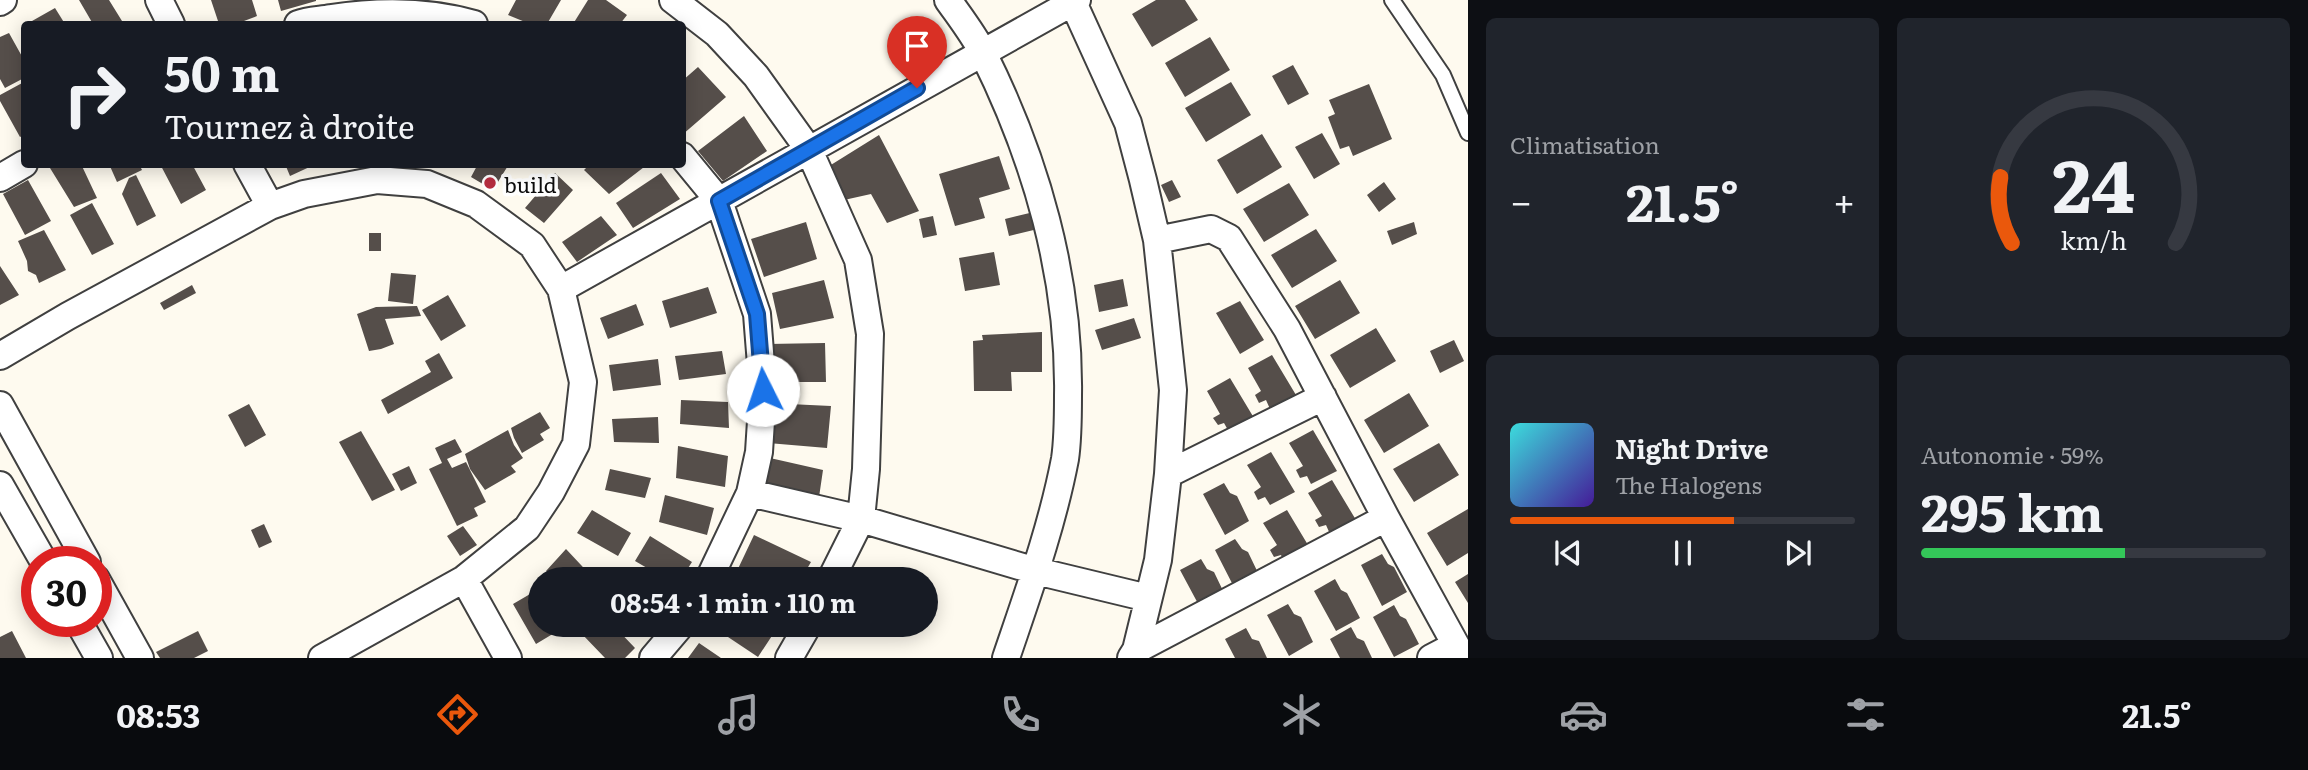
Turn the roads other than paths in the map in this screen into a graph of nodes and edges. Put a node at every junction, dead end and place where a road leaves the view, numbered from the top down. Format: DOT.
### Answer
graph roads {
  1 [pos="159,0"];
  2 [pos="673,0"];
  3 [pos="948,0"];
  4 [pos="1392,0"];
  5 [pos="1074,1"];
  6 [pos="465,15"];
  7 [pos="170,21"];
  8 [pos="315,21"];
  9 [pos="982,51"];
  10 [pos="1468,133"];
  11 [pos="809,150"];
  12 [pos="686,161"];
  13 [pos="21,166"];
  14 [pos="249,168"];
  15 [pos="0,178"];
  16 [pos="719,201"];
  17 [pos="270,206"];
  18 [pos="1157,240"];
  19 [pos="562,289"];
  20 [pos="0,356"];
  21 [pos="1323,397"];
  22 [pos="0,405"];
  23 [pos="1168,474"];
  24 [pos="0,485"];
  25 [pos="750,493"];
  26 [pos="861,519"];
  27 [pos="1385,519"];
  28 [pos="35,546"];
  29 [pos="78,546"];
  30 [pos="715,567"];
  31 [pos="837,567"];
  32 [pos="1036,571"];
  33 [pos="464,579"];
  34 [pos="1148,598"];
  35 [pos="112,608"];
  36 [pos="87,637"];
  37 [pos="671,637"];
  38 [pos="801,637"];
  39 [pos="1134,654"];
  40 [pos="1450,654"];
  41 [pos="99,658"];
  42 [pos="140,658"];
  43 [pos="322,658"];
  44 [pos="508,658"];
  45 [pos="653,658"];
  46 [pos="789,658"];
  47 [pos="1006,658"];
  1 -- 7 [label="street"];
  2 -- 11 [label="street"];
  3 -- 9 [label="street"];
  4 -- 10 [label="lane"];
  5 -- 9 [label="street"];
  5 -- 18 [label="street"];
  6 -- 8 [label="street"];
  9 -- 11 [label="street"];
  9 -- 32 [label="street"];
  11 -- 16 [label="street"];
  11 -- 26 [label="street"];
  12 -- 16 [label="street"];
  13 -- 15 [label="street"];
  14 -- 17 [label="street"];
  16 -- 19 [label="street"];
  16 -- 25 [label="street"];
  17 -- 19 [label="street"];
  17 -- 20 [label="street"];
  18 -- 21 [label="street"];
  18 -- 23 [label="street"];
  19 -- 33 [label="street"];
  21 -- 23 [label="street"];
  21 -- 27 [label="street"];
  22 -- 29 [label="street"];
  23 -- 34 [label="street"];
  24 -- 28 [label="street"];
  25 -- 26 [label="street"];
  25 -- 30 [label="street"];
  26 -- 31 [label="street"];
  26 -- 32 [label="street"];
  27 -- 39 [label="street"];
  27 -- 40 [label="street"];
  32 -- 34 [label="street"];
  32 -- 47 [label="street"];
  33 -- 43 [label="street"];
  33 -- 44 [label="street"];
  34 -- 39 [label="street"];
  35 -- 42 [label="street"];
  36 -- 41 [label="street"];
  37 -- 45 [label="street"];
  38 -- 46 [label="street"];
}
